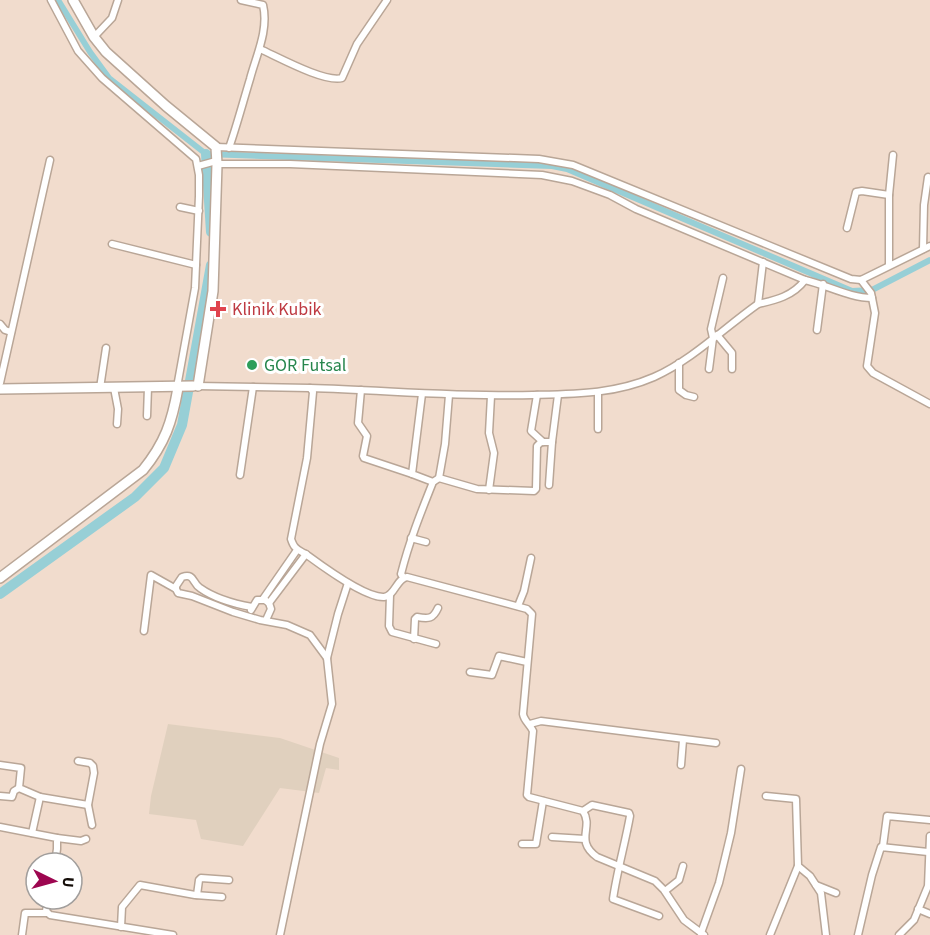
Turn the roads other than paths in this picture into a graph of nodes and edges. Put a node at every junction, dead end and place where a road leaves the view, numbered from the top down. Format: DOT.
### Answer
graph roads {
  1 [pos="51,0"];
  2 [pos="73,0"];
  3 [pos="118,0"];
  4 [pos="241,0"];
  5 [pos="387,0"];
  6 [pos="94,37"];
  7 [pos="260,49"];
  8 [pos="229,148"];
  9 [pos="893,155"];
  10 [pos="216,157"];
  11 [pos="50,160"];
  12 [pos="200,166"];
  13 [pos="928,177"];
  14 [pos="889,195"];
  15 [pos="180,207"];
  16 [pos="199,211"];
  17 [pos="847,228"];
  18 [pos="112,244"];
  19 [pos="930,246"];
  20 [pos="923,249"];
  21 [pos="763,262"];
  22 [pos="196,265"];
  23 [pos="889,265"];
  24 [pos="723,279"];
  25 [pos="805,280"];
  26 [pos="862,282"];
  27 [pos="823,284"];
  28 [pos="872,296"];
  29 [pos="758,304"];
  30 [pos="0,324"];
  31 [pos="817,330"];
  32 [pos="11,332"];
  33 [pos="715,336"];
  34 [pos="106,348"];
  35 [pos="679,363"];
  36 [pos="709,369"];
  37 [pos="732,369"];
  38 [pos="0,383"];
  39 [pos="195,386"];
  40 [pos="148,387"];
  41 [pos="178,387"];
  42 [pos="253,387"];
  43 [pos="100,388"];
  44 [pos="114,388"];
  45 [pos="310,388"];
  46 [pos="0,389"];
  47 [pos="361,390"];
  48 [pos="598,393"];
  49 [pos="422,394"];
  50 [pos="449,395"];
  51 [pos="537,395"];
  52 [pos="558,395"];
  53 [pos="491,396"];
  54 [pos="694,397"];
  55 [pos="930,404"];
  56 [pos="147,416"];
  57 [pos="117,424"];
  58 [pos="598,429"];
  59 [pos="543,442"];
  60 [pos="552,442"];
  61 [pos="240,474"];
  62 [pos="412,474"];
  63 [pos="436,480"];
  64 [pos="549,484"];
  65 [pos="489,490"];
  66 [pos="411,538"];
  67 [pos="426,542"];
  68 [pos="297,550"];
  69 [pos="306,554"];
  70 [pos="531,558"];
  71 [pos="0,578"];
  72 [pos="403,578"];
  73 [pos="348,583"];
  74 [pos="197,586"];
  75 [pos="176,589"];
  76 [pos="390,595"];
  77 [pos="192,596"];
  78 [pos="263,599"];
  79 [pos="269,603"];
  80 [pos="518,606"];
  81 [pos="252,607"];
  82 [pos="438,608"];
  83 [pos="252,617"];
  84 [pos="266,620"];
  85 [pos="144,631"];
  86 [pos="414,639"];
  87 [pos="436,644"];
  88 [pos="327,658"];
  89 [pos="527,662"];
  90 [pos="470,672"];
  91 [pos="530,724"];
  92 [pos="683,740"];
  93 [pos="716,743"];
  94 [pos="78,761"];
  95 [pos="0,765"];
  96 [pos="681,765"];
  97 [pos="741,769"];
  98 [pos="19,788"];
  99 [pos="4,789"];
  100 [pos="1,796"];
  101 [pos="766,796"];
  102 [pos="40,797"];
  103 [pos="543,801"];
  104 [pos="88,805"];
  105 [pos="583,811"];
  106 [pos="930,820"];
  107 [pos="92,825"];
  108 [pos="0,827"];
  109 [pos="32,833"];
  110 [pos="930,836"];
  111 [pos="57,837"];
  112 [pos="552,837"];
  113 [pos="86,839"];
  114 [pos="585,839"];
  115 [pos="522,844"];
  116 [pos="883,846"];
  117 [pos="57,851"];
  118 [pos="928,852"];
  119 [pos="619,865"];
  120 [pos="683,866"];
  121 [pos="798,866"];
  122 [pos="229,880"];
  123 [pos="816,885"];
  124 [pos="665,891"];
  125 [pos="836,893"];
  126 [pos="197,895"];
  127 [pos="222,897"];
  128 [pos="918,909"];
  129 [pos="46,913"];
  130 [pos="930,914"];
  131 [pos="659,916"];
  132 [pos="122,927"];
  133 [pos="702,934"];
  134 [pos="22,935"];
  135 [pos="122,935"];
  136 [pos="173,935"];
  137 [pos="280,935"];
  138 [pos="770,935"];
  139 [pos="826,935"];
  140 [pos="858,935"];
  141 [pos="898,935"];
  1 -- 12 [label="street"];
  2 -- 6 [label="main road"];
  3 -- 6 [label="street"];
  4 -- 7 [label="street"];
  5 -- 7 [label="street"];
  6 -- 10 [label="main road"];
  7 -- 8 [label="street"];
  8 -- 10 [label="street"];
  8 -- 26 [label="street"];
  9 -- 14 [label="street"];
  10 -- 12 [label="street"];
  10 -- 21 [label="street"];
  10 -- 39 [label="main road"];
  11 -- 32 [label="street"];
  12 -- 16 [label="street"];
  13 -- 20 [label="street"];
  14 -- 17 [label="street"];
  14 -- 23 [label="street"];
  15 -- 16 [label="street"];
  16 -- 22 [label="street"];
  18 -- 22 [label="street"];
  19 -- 20 [label="street"];
  20 -- 23 [label="street"];
  21 -- 25 [label="street"];
  21 -- 29 [label="street"];
  22 -- 41 [label="street"];
  23 -- 26 [label="street"];
  24 -- 33 [label="street"];
  25 -- 27 [label="street"];
  25 -- 29 [label="street"];
  26 -- 28 [label="street"];
  27 -- 28 [label="street"];
  27 -- 31 [label="street"];
  28 -- 55 [label="street"];
  29 -- 33 [label="street"];
  30 -- 32 [label="street"];
  32 -- 38 [label="street"];
  33 -- 35 [label="street"];
  33 -- 36 [label="street"];
  33 -- 37 [label="street"];
  34 -- 43 [label="street"];
  35 -- 48 [label="street"];
  35 -- 54 [label="street"];
  39 -- 41 [label="main road"];
  39 -- 42 [label="street"];
  40 -- 41 [label="main road"];
  40 -- 44 [label="main road"];
  40 -- 56 [label="street"];
  41 -- 71 [label="main road"];
  42 -- 45 [label="street"];
  42 -- 61 [label="street"];
  43 -- 44 [label="main road"];
  43 -- 46 [label="main road"];
  44 -- 57 [label="street"];
  45 -- 47 [label="street"];
  45 -- 68 [label="street"];
  47 -- 49 [label="street"];
  47 -- 62 [label="street"];
  48 -- 52 [label="street"];
  48 -- 58 [label="street"];
  49 -- 50 [label="street"];
  49 -- 62 [label="street"];
  50 -- 53 [label="street"];
  50 -- 63 [label="street"];
  51 -- 52 [label="street"];
  51 -- 53 [label="street"];
  51 -- 59 [label="street"];
  52 -- 60 [label="street"];
  53 -- 65 [label="street"];
  59 -- 60 [label="street"];
  59 -- 65 [label="street"];
  60 -- 64 [label="street"];
  62 -- 63 [label="street"];
  63 -- 65 [label="street"];
  63 -- 66 [label="street"];
  66 -- 67 [label="street"];
  66 -- 72 [label="street"];
  68 -- 69 [label="street"];
  68 -- 78 [label="street"];
  69 -- 73 [label="street"];
  69 -- 79 [label="street"];
  70 -- 80 [label="street"];
  72 -- 76 [label="street"];
  72 -- 80 [label="street"];
  73 -- 76 [label="street"];
  73 -- 88 [label="street"];
  74 -- 75 [label="street"];
  74 -- 77 [label="street"];
  74 -- 81 [label="street"];
  75 -- 77 [label="street"];
  75 -- 85 [label="street"];
  76 -- 86 [label="street"];
  77 -- 83 [label="street"];
  78 -- 79 [label="street"];
  78 -- 81 [label="street"];
  79 -- 84 [label="street"];
  80 -- 89 [label="street"];
  81 -- 83 [label="street"];
  82 -- 86 [label="street"];
  83 -- 84 [label="street"];
  84 -- 88 [label="street"];
  86 -- 87 [label="street"];
  88 -- 137 [label="street"];
  89 -- 90 [label="street"];
  89 -- 91 [label="street"];
  91 -- 92 [label="street"];
  91 -- 103 [label="street"];
  92 -- 93 [label="street"];
  92 -- 96 [label="street"];
  94 -- 104 [label="street"];
  95 -- 98 [label="street"];
  97 -- 133 [label="street"];
  98 -- 100 [label="street"];
  98 -- 102 [label="street"];
  99 -- 100 [label="street"];
  101 -- 121 [label="street"];
  102 -- 104 [label="street"];
  102 -- 109 [label="street"];
  103 -- 105 [label="street"];
  103 -- 115 [label="street"];
  104 -- 107 [label="street"];
  105 -- 114 [label="street"];
  105 -- 119 [label="street"];
  106 -- 116 [label="street"];
  108 -- 109 [label="street"];
  109 -- 111 [label="street"];
  110 -- 118 [label="street"];
  111 -- 113 [label="street"];
  111 -- 117 [label="street"];
  112 -- 114 [label="street"];
  114 -- 119 [label="street"];
  116 -- 118 [label="street"];
  116 -- 140 [label="street"];
  118 -- 128 [label="street"];
  119 -- 124 [label="street"];
  119 -- 131 [label="street"];
  120 -- 124 [label="street"];
  121 -- 123 [label="street"];
  121 -- 138 [label="street"];
  122 -- 126 [label="street"];
  123 -- 125 [label="street"];
  123 -- 139 [label="street"];
  124 -- 133 [label="street"];
  126 -- 127 [label="street"];
  126 -- 132 [label="street"];
  128 -- 130 [label="street"];
  128 -- 141 [label="street"];
  129 -- 132 [label="street"];
  129 -- 134 [label="street"];
  132 -- 135 [label="street"];
  132 -- 136 [label="street"];
}
